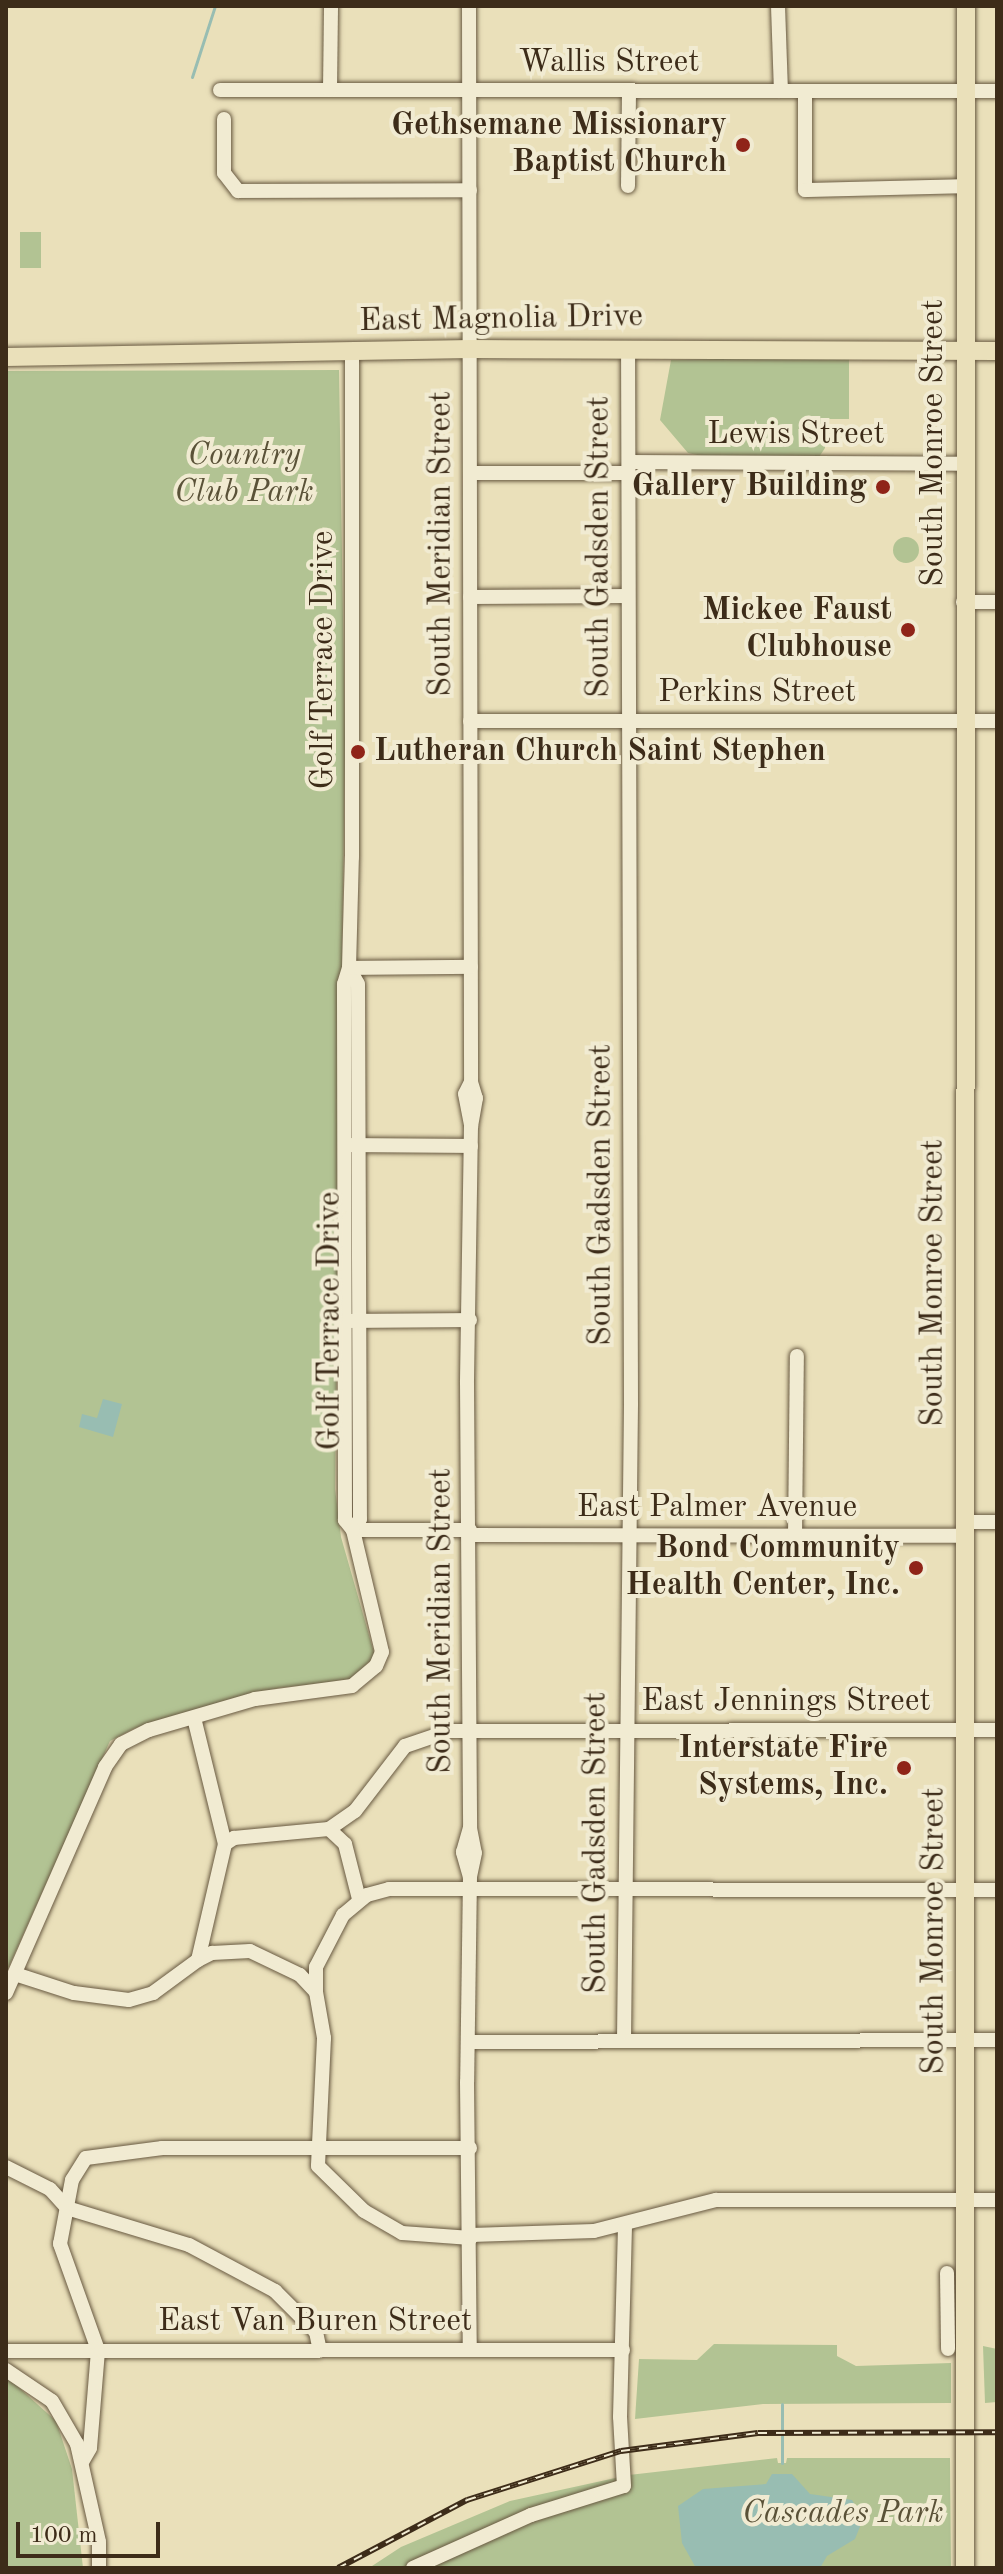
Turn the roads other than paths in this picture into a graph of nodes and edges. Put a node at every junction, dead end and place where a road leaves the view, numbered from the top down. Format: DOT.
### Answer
graph roads {
  1 [pos="331,6"];
  2 [pos="469,6"];
  3 [pos="778,6"];
  4 [pos="965,9"];
  5 [pos="220,90"];
  6 [pos="330,90"];
  7 [pos="469,91"];
  8 [pos="629,91"];
  9 [pos="781,91"];
  10 [pos="805,91"];
  11 [pos="964,91"];
  12 [pos="997,91"];
  13 [pos="224,119"];
  14 [pos="628,186"];
  15 [pos="964,186"];
  16 [pos="470,190"];
  17 [pos="471,349"];
  18 [pos="628,349"];
  19 [pos="964,351"];
  20 [pos="997,351"];
  21 [pos="352,352"];
  22 [pos="6,357"];
  23 [pos="963,464"];
  24 [pos="629,468"];
  25 [pos="470,473"];
  26 [pos="628,596"];
  27 [pos="470,597"];
  28 [pos="963,602"];
  29 [pos="997,602"];
  30 [pos="470,721"];
  31 [pos="628,721"];
  32 [pos="963,721"];
  33 [pos="997,721"];
  34 [pos="471,967"];
  35 [pos="349,968"];
  36 [pos="351,1144"];
  37 [pos="471,1146"];
  38 [pos="470,1320"];
  39 [pos="352,1321"];
  40 [pos="797,1356"];
  41 [pos="997,1522"];
  42 [pos="964,1529"];
  43 [pos="353,1530"];
  44 [pos="470,1533"];
  45 [pos="795,1536"];
  46 [pos="628,1537"];
  47 [pos="194,1718"];
  48 [pos="624,1730"];
  49 [pos="964,1730"];
  50 [pos="997,1730"];
  51 [pos="471,1731"];
  52 [pos="329,1829"];
  53 [pos="225,1844"];
  54 [pos="470,1883"];
  55 [pos="624,1889"];
  56 [pos="965,1890"];
  57 [pos="997,1890"];
  58 [pos="359,1899"];
  59 [pos="198,1960"];
  60 [pos="15,1974"];
  61 [pos="316,1992"];
  62 [pos="6,1993"];
  63 [pos="965,2040"];
  64 [pos="997,2040"];
  65 [pos="624,2041"];
  66 [pos="470,2042"];
  67 [pos="316,2148"];
  68 [pos="470,2148"];
  69 [pos="6,2167"];
  70 [pos="966,2200"];
  71 [pos="997,2200"];
  72 [pos="67,2208"];
  73 [pos="625,2225"];
  74 [pos="471,2236"];
  75 [pos="947,2273"];
  76 [pos="948,2349"];
  77 [pos="98,2350"];
  78 [pos="470,2350"];
  79 [pos="623,2350"];
  80 [pos="6,2351"];
  81 [pos="320,2351"];
  82 [pos="6,2370"];
  83 [pos="82,2462"];
  84 [pos="968,2562"];
  85 [pos="99,2568"];
  86 [pos="413,2568"];
  1 -- 6 [label="street"];
  2 -- 7 [label="street, South Meridian Street"];
  3 -- 9 [label="street"];
  4 -- 11 [label="main road, South Monroe Street"];
  5 -- 6 [label="street, Wallis Street"];
  6 -- 7 [label="street, Wallis Street"];
  7 -- 8 [label="street, Wallis Street"];
  7 -- 16 [label="street, South Meridian Street"];
  8 -- 9 [label="street, Wallis Street"];
  8 -- 14 [label="street"];
  9 -- 10 [label="street, Wallis Street"];
  10 -- 11 [label="street, Wallis Street"];
  10 -- 15 [label="street"];
  11 -- 12 [label="street, Wallis Street"];
  11 -- 15 [label="main road, South Monroe Street"];
  13 -- 16 [label="street"];
  15 -- 19 [label="main road, South Monroe Street"];
  16 -- 17 [label="street, South Meridian Street"];
  17 -- 18 [label="main road, East Magnolia Drive"];
  17 -- 21 [label="main road, East Magnolia Drive"];
  17 -- 25 [label="street, South Meridian Street"];
  18 -- 19 [label="main road, East Magnolia Drive"];
  18 -- 24 [label="street, South Gadsden Street"];
  19 -- 20 [label="main road, East Magnolia Drive"];
  19 -- 23 [label="main road, South Monroe Street"];
  21 -- 22 [label="main road, East Magnolia Drive"];
  21 -- 35 [label="street, Golf Terrace Drive"];
  23 -- 24 [label="street, Lewis Street"];
  23 -- 28 [label="main road, South Monroe Street"];
  24 -- 25 [label="street, Lewis Street"];
  24 -- 26 [label="street, South Gadsden Street"];
  25 -- 27 [label="street, South Meridian Street"];
  26 -- 27 [label="street"];
  26 -- 31 [label="street, South Gadsden Street"];
  27 -- 30 [label="street, South Meridian Street"];
  28 -- 29 [label="street"];
  28 -- 32 [label="main road, South Monroe Street"];
  30 -- 31 [label="street, Perkins Street"];
  30 -- 34 [label="street, South Meridian Street"];
  31 -- 32 [label="street, Perkins Street"];
  31 -- 46 [label="street, South Gadsden Street"];
  32 -- 33 [label="street, Perkins Street"];
  32 -- 42 [label="main road, South Monroe Street"];
  34 -- 35 [label="street"];
  34 -- 37 [label="street, South Meridian Street"];
  35 -- 36 [label="street, Golf Terrace Drive"];
  36 -- 37 [label="street"];
  36 -- 39 [label="street, Golf Terrace Drive"];
  37 -- 38 [label="street, South Meridian Street"];
  38 -- 39 [label="street"];
  38 -- 44 [label="street, South Meridian Street"];
  39 -- 43 [label="street, Golf Terrace Drive"];
  40 -- 45 [label="street"];
  41 -- 42 [label="street, East Palmer Avenue"];
  42 -- 45 [label="street, East Palmer Avenue"];
  42 -- 49 [label="main road, South Monroe Street"];
  43 -- 44 [label="street, East Palmer Avenue"];
  43 -- 47 [label="street, Golf Terrace Drive"];
  44 -- 46 [label="street, East Palmer Avenue"];
  44 -- 51 [label="street, South Meridian Street"];
  45 -- 46 [label="street, East Palmer Avenue"];
  46 -- 48 [label="street, South Gadsden Street"];
  47 -- 53 [label="street"];
  47 -- 60 [label="street, Golf Terrace Drive"];
  48 -- 49 [label="street, East Jennings Street"];
  48 -- 51 [label="street, East Jennings Street"];
  48 -- 55 [label="street, South Gadsden Street"];
  49 -- 50 [label="street, East Jennings Street"];
  49 -- 56 [label="main road, South Monroe Street"];
  51 -- 52 [label="street, East Jennings Street"];
  51 -- 54 [label="street, South Meridian Street"];
  52 -- 53 [label="street"];
  52 -- 58 [label="street"];
  53 -- 59 [label="street"];
  54 -- 55 [label="street"];
  54 -- 58 [label="street"];
  54 -- 66 [label="street, South Meridian Street"];
  55 -- 56 [label="street"];
  55 -- 65 [label="street, South Gadsden Street"];
  56 -- 57 [label="street"];
  56 -- 63 [label="main road, South Monroe Street"];
  58 -- 61 [label="street"];
  59 -- 60 [label="street"];
  59 -- 61 [label="street"];
  60 -- 62 [label="street, Golf Terrace Drive"];
  61 -- 67 [label="street"];
  63 -- 64 [label="street"];
  63 -- 65 [label="street"];
  63 -- 70 [label="main road, South Monroe Street"];
  65 -- 66 [label="street"];
  66 -- 68 [label="street, South Meridian Street"];
  67 -- 68 [label="street"];
  67 -- 72 [label="street"];
  67 -- 74 [label="street"];
  68 -- 74 [label="street, South Meridian Street"];
  69 -- 72 [label="street"];
  70 -- 71 [label="street"];
  70 -- 73 [label="street"];
  70 -- 84 [label="main road, South Monroe Street"];
  72 -- 77 [label="street"];
  72 -- 81 [label="street"];
  73 -- 74 [label="street"];
  73 -- 79 [label="street"];
  74 -- 78 [label="street, South Meridian Street"];
  75 -- 76 [label="street"];
  77 -- 80 [label="street, East Van Buren Street"];
  77 -- 81 [label="street, East Van Buren Street"];
  77 -- 83 [label="street"];
  78 -- 79 [label="street, East Van Buren Street"];
  78 -- 81 [label="street, East Van Buren Street"];
  79 -- 86 [label="street"];
  82 -- 83 [label="street"];
  83 -- 85 [label="street"];
}
